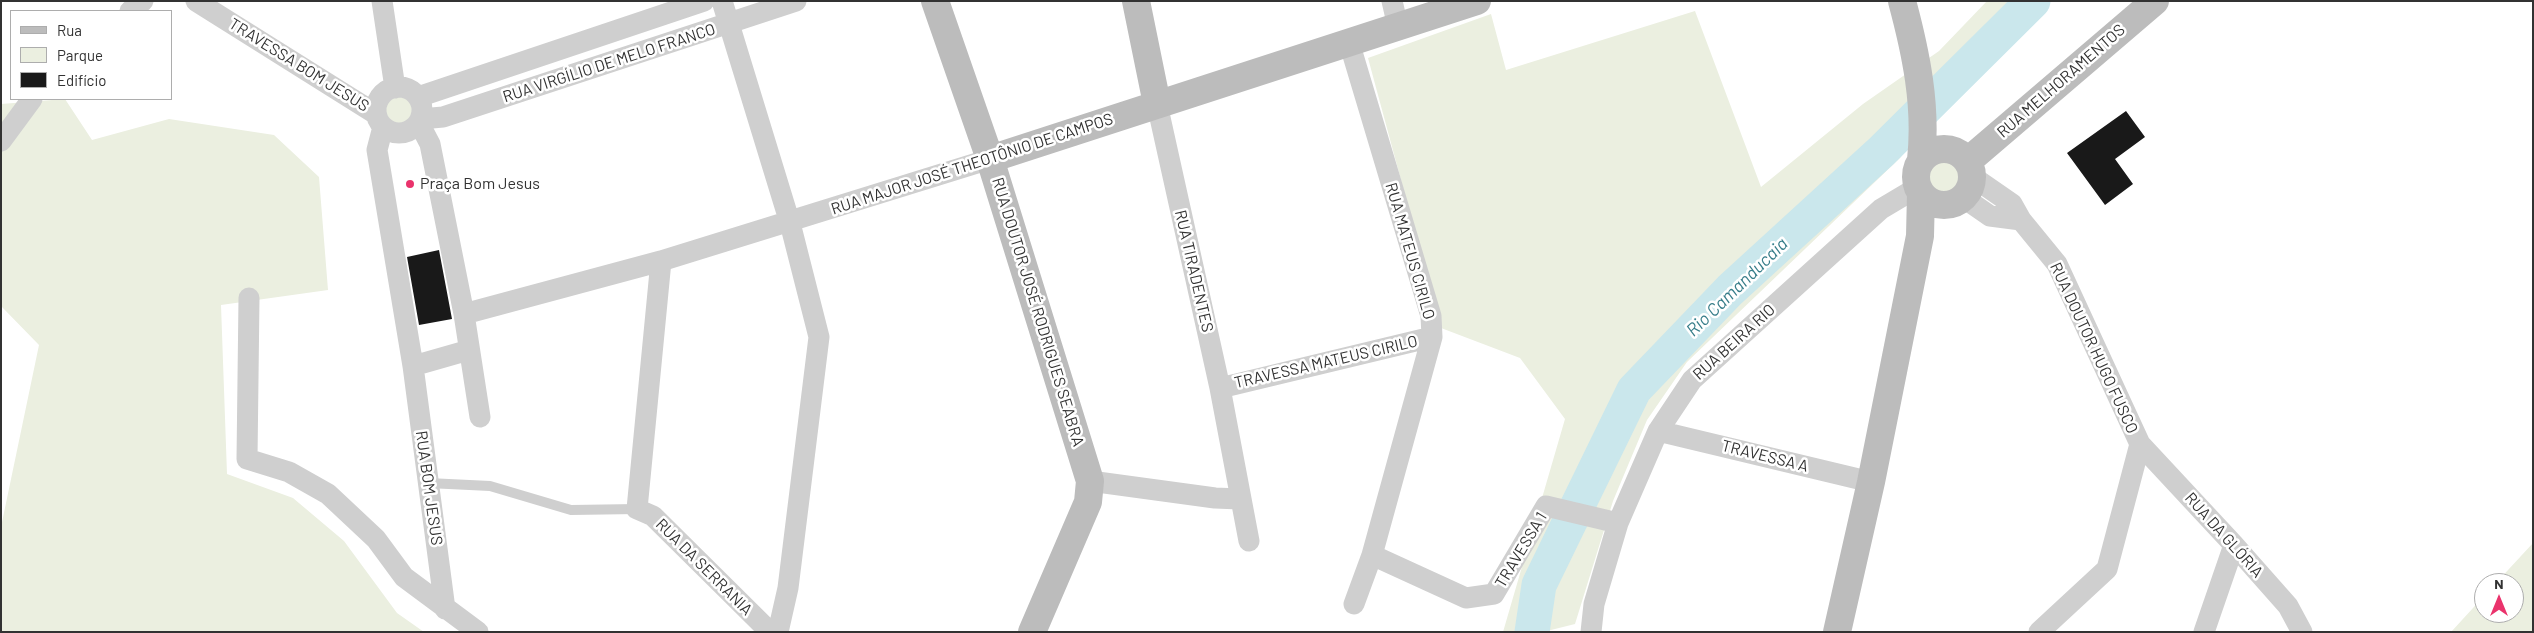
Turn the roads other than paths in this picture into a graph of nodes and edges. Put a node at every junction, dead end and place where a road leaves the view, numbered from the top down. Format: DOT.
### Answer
graph roads {
  1 [pos="143,1"];
  2 [pos="196,1"];
  3 [pos="382,1"];
  4 [pos="704,1"];
  5 [pos="722,1"];
  6 [pos="796,1"];
  7 [pos="935,1"];
  8 [pos="1136,1"];
  9 [pos="1477,1"];
  10 [pos="1902,1"];
  11 [pos="2155,1"];
  12 [pos="131,10"];
  13 [pos="1395,14"];
  14 [pos="729,25"];
  15 [pos="1349,42"];
  16 [pos="395,88"];
  17 [pos="418,97"];
  18 [pos="28,103"];
  19 [pos="1156,104"];
  20 [pos="380,120"];
  21 [pos="420,121"];
  22 [pos="1924,131"];
  23 [pos="1,141"];
  24 [pos="990,159"];
  25 [pos="1921,160"];
  26 [pos="1960,178"];
  27 [pos="1919,190"];
  28 [pos="790,223"];
  29 [pos="1920,236"];
  30 [pos="661,261"];
  31 [pos="249,298"];
  32 [pos="464,314"];
  33 [pos="1432,337"];
  34 [pos="469,350"];
  35 [pos="413,366"];
  36 [pos="1220,388"];
  37 [pos="480,417"];
  38 [pos="1658,431"];
  39 [pos="2140,444"];
  40 [pos="1090,481"];
  41 [pos="428,482"];
  42 [pos="1871,482"];
  43 [pos="1240,499"];
  44 [pos="637,509"];
  45 [pos="1618,523"];
  46 [pos="1249,541"];
  47 [pos="2234,545"];
  48 [pos="1372,555"];
  49 [pos="1354,604"];
  50 [pos="445,609"];
  51 [pos="478,632"];
  52 [pos="770,632"];
  53 [pos="778,632"];
  54 [pos="1032,632"];
  55 [pos="1591,632"];
  56 [pos="1837,632"];
  57 [pos="2039,632"];
  58 [pos="2204,632"];
  59 [pos="2302,632"];
  1 -- 12 [label="street"];
  2 -- 20 [label="street, TRAVESSA BOM JESUS"];
  3 -- 16 [label="street"];
  4 -- 17 [label="street, RUA VIRGÍLIO DE MELO FRANCO"];
  5 -- 14 [label="street"];
  6 -- 14 [label="street, RUA VIRGÍLIO DE MELO FRANCO"];
  7 -- 24 [label="main road, RUA DOUTOR JOSÉ RODRIGUES SEABRA"];
  8 -- 19 [label="main road, RUA TIRADENTES"];
  9 -- 13 [label="main road, RUA MAJOR JOSÉ THEOTÔNIO DE CAMPOS"];
  10 -- 22 [label="main road"];
  11 -- 26 [label="main road, RUA MELHORAMENTOS"];
  13 -- 15 [label="main road, RUA MAJOR JOSÉ THEOTÔNIO DE CAMPOS"];
  14 -- 21 [label="street, RUA VIRGÍLIO DE MELO FRANCO"];
  14 -- 28 [label="street"];
  15 -- 19 [label="main road, RUA MAJOR JOSÉ THEOTÔNIO DE CAMPOS"];
  15 -- 33 [label="street, RUA MATEUS CIRILO"];
  16 -- 17 [label="street"];
  16 -- 20 [label="street"];
  17 -- 21 [label="street"];
  18 -- 23 [label="street"];
  19 -- 24 [label="main road, RUA MAJOR JOSÉ THEOTÔNIO DE CAMPOS"];
  19 -- 36 [label="street, RUA TIRADENTES"];
  20 -- 21 [label="street"];
  20 -- 35 [label="street"];
  21 -- 32 [label="street"];
  22 -- 25 [label="main road"];
  22 -- 26 [label="main road"];
  24 -- 28 [label="street, RUA MAJOR JOSÉ THEOTÔNIO DE CAMPOS"];
  24 -- 40 [label="main road, RUA DOUTOR JOSÉ RODRIGUES SEABRA"];
  25 -- 26 [label="main road"];
  25 -- 27 [label="main road"];
  26 -- 27 [label="main road"];
  26 -- 29 [label="main road"];
  26 -- 39 [label="street, RUA DOUTOR HUGO FUSCO"];
  27 -- 29 [label="main road"];
  27 -- 38 [label="street, RUA BEIRA RIO"];
  28 -- 30 [label="street, RUA MAJOR JOSÉ THEOTÔNIO DE CAMPOS"];
  28 -- 53 [label="street"];
  29 -- 42 [label="main road"];
  30 -- 32 [label="street, RUA MAJOR JOSÉ THEOTÔNIO DE CAMPOS"];
  30 -- 44 [label="street"];
  31 -- 50 [label="street"];
  32 -- 34 [label="street"];
  33 -- 36 [label="street, TRAVESSA MATEUS CIRILO"];
  33 -- 48 [label="street, RUA MATEUS CIRILO"];
  34 -- 35 [label="street"];
  34 -- 37 [label="street"];
  35 -- 41 [label="street, RUA BOM JESUS"];
  36 -- 43 [label="street, RUA TIRADENTES"];
  38 -- 42 [label="street, TRAVESSA A"];
  38 -- 45 [label="street, RUA BEIRA RIO"];
  39 -- 47 [label="street, RUA DA GLÓRIA"];
  39 -- 57 [label="street, RUA DOUTOR HUGO FUSCO"];
  40 -- 43 [label="street"];
  40 -- 54 [label="main road"];
  41 -- 44 [label="lane, RUA DA SERRANIA"];
  41 -- 50 [label="street, RUA BOM JESUS"];
  42 -- 56 [label="main road"];
  43 -- 46 [label="street, RUA TIRADENTES"];
  44 -- 52 [label="street, RUA DA SERRANIA"];
  45 -- 48 [label="street, TRAVESSA 1"];
  45 -- 55 [label="street, RUA BEIRA RIO"];
  47 -- 58 [label="street"];
  47 -- 59 [label="street, RUA DA GLÓRIA"];
  48 -- 49 [label="street, RUA MATEUS CIRILO"];
  50 -- 51 [label="street"];
}
